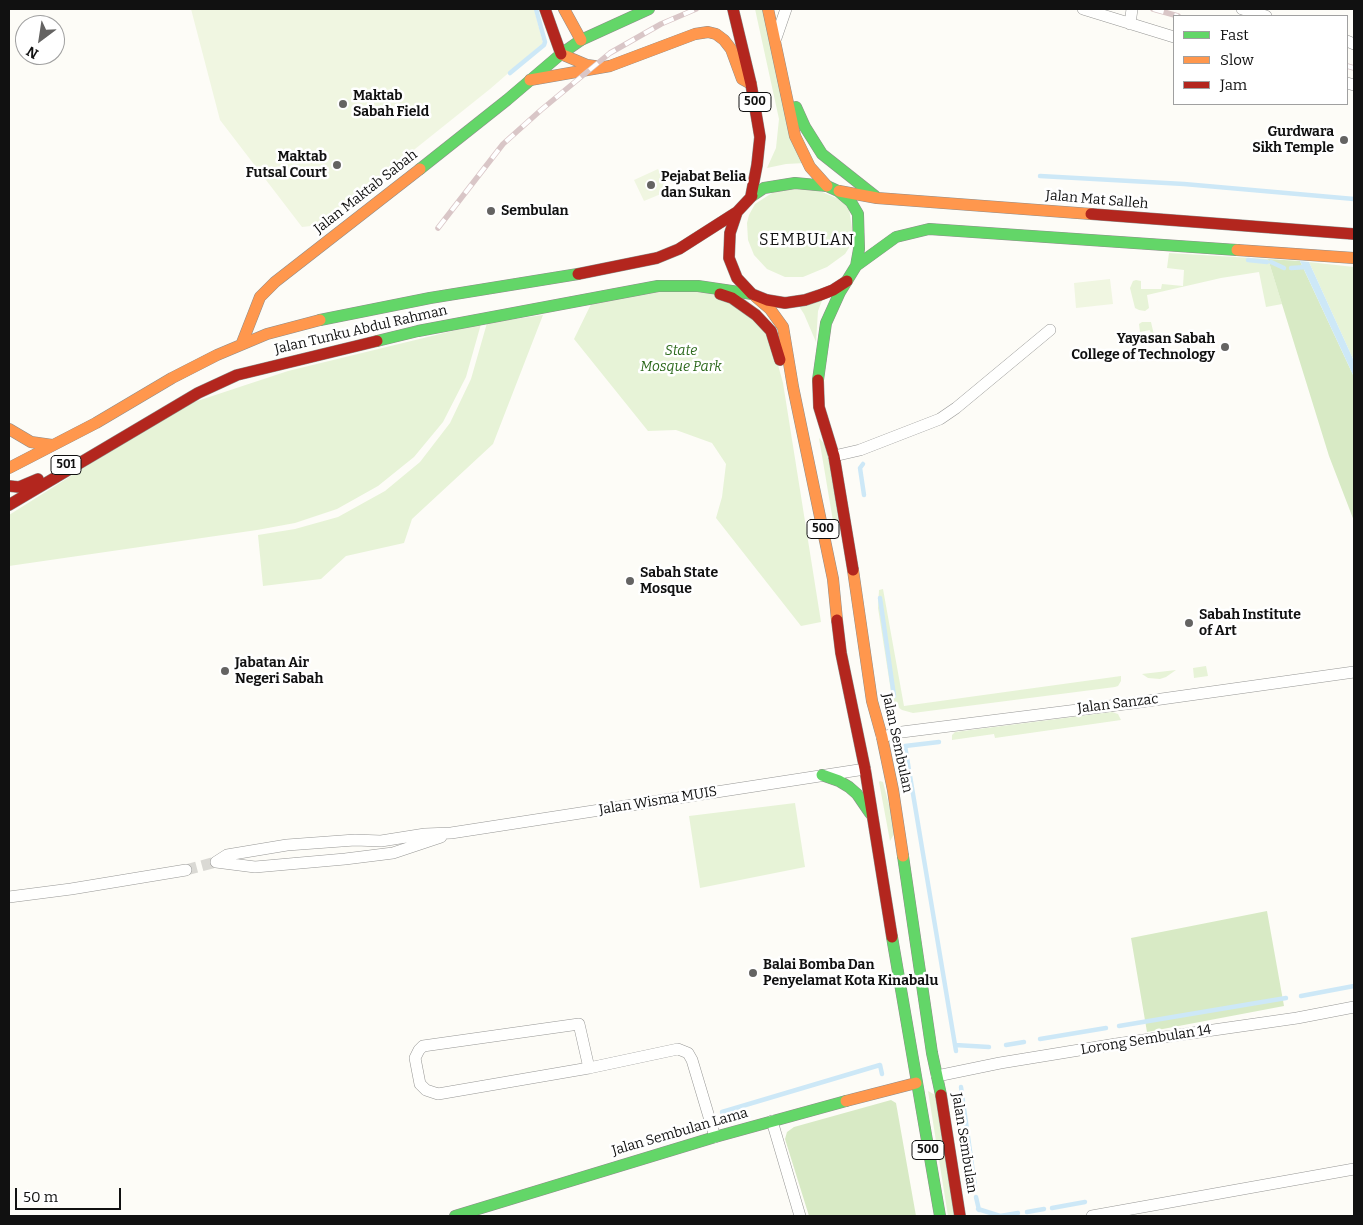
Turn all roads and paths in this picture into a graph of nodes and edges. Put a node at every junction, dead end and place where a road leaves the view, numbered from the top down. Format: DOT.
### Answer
graph roads {
  1 [pos="545,9"];
  2 [pos="564,9"];
  3 [pos="649,9"];
  4 [pos="734,9"];
  5 [pos="768,9"];
  6 [pos="786,9"];
  7 [pos="1083,9"];
  8 [pos="1132,9"];
  9 [pos="1242,9"];
  10 [pos="1263,15"];
  11 [pos="1130,24"];
  12 [pos="1173,38"];
  13 [pos="581,40"];
  14 [pos="774,44"];
  15 [pos="561,54"];
  16 [pos="601,67"];
  17 [pos="781,72"];
  18 [pos="530,80"];
  19 [pos="751,84"];
  20 [pos="827,186"];
  21 [pos="838,191"];
  22 [pos="751,196"];
  23 [pos="877,198"];
  24 [pos="737,212"];
  25 [pos="1354,234"];
  26 [pos="1354,258"];
  27 [pos="856,266"];
  28 [pos="847,281"];
  29 [pos="698,286"];
  30 [pos="752,294"];
  31 [pos="1050,330"];
  32 [pos="242,343"];
  33 [pos="794,387"];
  34 [pos="798,406"];
  35 [pos="9,429"];
  36 [pos="119,439"];
  37 [pos="52,445"];
  38 [pos="9,452"];
  39 [pos="834,456"];
  40 [pos="12,467"];
  41 [pos="10,487"];
  42 [pos="9,505"];
  43 [pos="1354,672"];
  44 [pos="872,701"];
  45 [pos="882,736"];
  46 [pos="865,768"];
  47 [pos="822,775"];
  48 [pos="893,790"];
  49 [pos="873,817"];
  50 [pos="450,833"];
  51 [pos="899,834"];
  52 [pos="880,865"];
  53 [pos="186,870"];
  54 [pos="9,897"];
  55 [pos="1354,1007"];
  56 [pos="932,1053"];
  57 [pos="589,1068"];
  58 [pos="937,1076"];
  59 [pos="916,1083"];
  60 [pos="942,1099"];
  61 [pos="772,1121"];
  62 [pos="715,1137"];
  63 [pos="1354,1169"];
  64 [pos="455,1216"];
  65 [pos="800,1216"];
  66 [pos="940,1216"];
  67 [pos="960,1216"];
  68 [pos="1092,1216"];
  1 -- 15 [label="main road"];
  2 -- 13 [label="main road"];
  3 -- 13 [label="main road, Jalan Maktab Sabah"];
  4 -- 19 [label="main road, 500"];
  5 -- 14 [label="main road, 500"];
  6 -- 14 [label="street"];
  7 -- 11 [label="street"];
  8 -- 11 [label="street"];
  9 -- 10 [label="street"];
  11 -- 12 [label="street"];
  13 -- 15 [label="main road, Jalan Maktab Sabah"];
  14 -- 17 [label="main road, 500"];
  15 -- 16 [label="main road"];
  15 -- 18 [label="main road, Jalan Maktab Sabah"];
  16 -- 18 [label="main road"];
  16 -- 19 [label="main road"];
  17 -- 20 [label="main road, 500"];
  17 -- 23 [label="main road"];
  18 -- 32 [label="main road, Jalan Maktab Sabah"];
  19 -- 22 [label="main road, 500"];
  20 -- 21 [label="main road, 500"];
  20 -- 22 [label="main road, 500"];
  21 -- 23 [label="main road, Jalan Mat Salleh"];
  21 -- 27 [label="main road, 500"];
  22 -- 24 [label="main road, 500"];
  23 -- 25 [label="main road, Jalan Mat Salleh"];
  24 -- 30 [label="main road, 500"];
  24 -- 32 [label="main road, Jalan Tunku Abdul Rahman"];
  26 -- 27 [label="main road"];
  27 -- 28 [label="main road, 500"];
  28 -- 30 [label="main road"];
  28 -- 39 [label="main road, Jalan Sembulan / 500"];
  29 -- 30 [label="main road, Jalan Tunku Abdul Rahman"];
  29 -- 33 [label="main road, 500"];
  29 -- 36 [label="main road, Jalan Tunku Abdul Rahman"];
  30 -- 33 [label="main road, 500"];
  31 -- 39 [label="street"];
  32 -- 37 [label="main road, Jalan Tunku Abdul Rahman"];
  33 -- 34 [label="main road, 500"];
  34 -- 39 [label="main road"];
  34 -- 46 [label="main road, 500"];
  35 -- 37 [label="main road"];
  36 -- 41 [label="main road, 501"];
  36 -- 42 [label="main road, Jalan Tunku Abdul Rahman"];
  37 -- 40 [label="main road, Jalan Tunku Abdul Rahman"];
  38 -- 40 [label="main road"];
  39 -- 44 [label="main road, Jalan Sembulan / 500"];
  40 -- 41 [label="main road, 501"];
  43 -- 45 [label="street, Jalan Sanzac"];
  44 -- 45 [label="main road, Jalan Sembulan / 500"];
  44 -- 46 [label="main road"];
  45 -- 48 [label="main road, Jalan Sembulan / 500"];
  46 -- 47 [label="street, Jalan Wisma MUIS"];
  46 -- 48 [label="main road"];
  46 -- 49 [label="main road, 500"];
  47 -- 49 [label="main road"];
  47 -- 50 [label="street, Jalan Wisma MUIS"];
  48 -- 51 [label="main road, Jalan Sembulan / 500"];
  49 -- 52 [label="main road, 500"];
  50 -- 50 [label="street"];
  51 -- 52 [label="main road"];
  51 -- 56 [label="main road, Jalan Sembulan / 500"];
  52 -- 59 [label="main road, 500"];
  53 -- 54 [label="street"];
  55 -- 58 [label="street, Lorong Sembulan 14"];
  56 -- 58 [label="main road, Jalan Sembulan / 500"];
  56 -- 59 [label="main road"];
  57 -- 57 [label="street"];
  57 -- 62 [label="street"];
  58 -- 60 [label="main road, Jalan Sembulan / 500"];
  59 -- 60 [label="main road"];
  59 -- 61 [label="main road, Jalan Sembulan Lama"];
  59 -- 66 [label="main road, 500"];
  60 -- 67 [label="main road, Jalan Sembulan / 500"];
  61 -- 62 [label="main road, Jalan Sembulan Lama"];
  61 -- 65 [label="street"];
  62 -- 64 [label="main road, Jalan Sembulan Lama"];
  63 -- 68 [label="street"];
}
